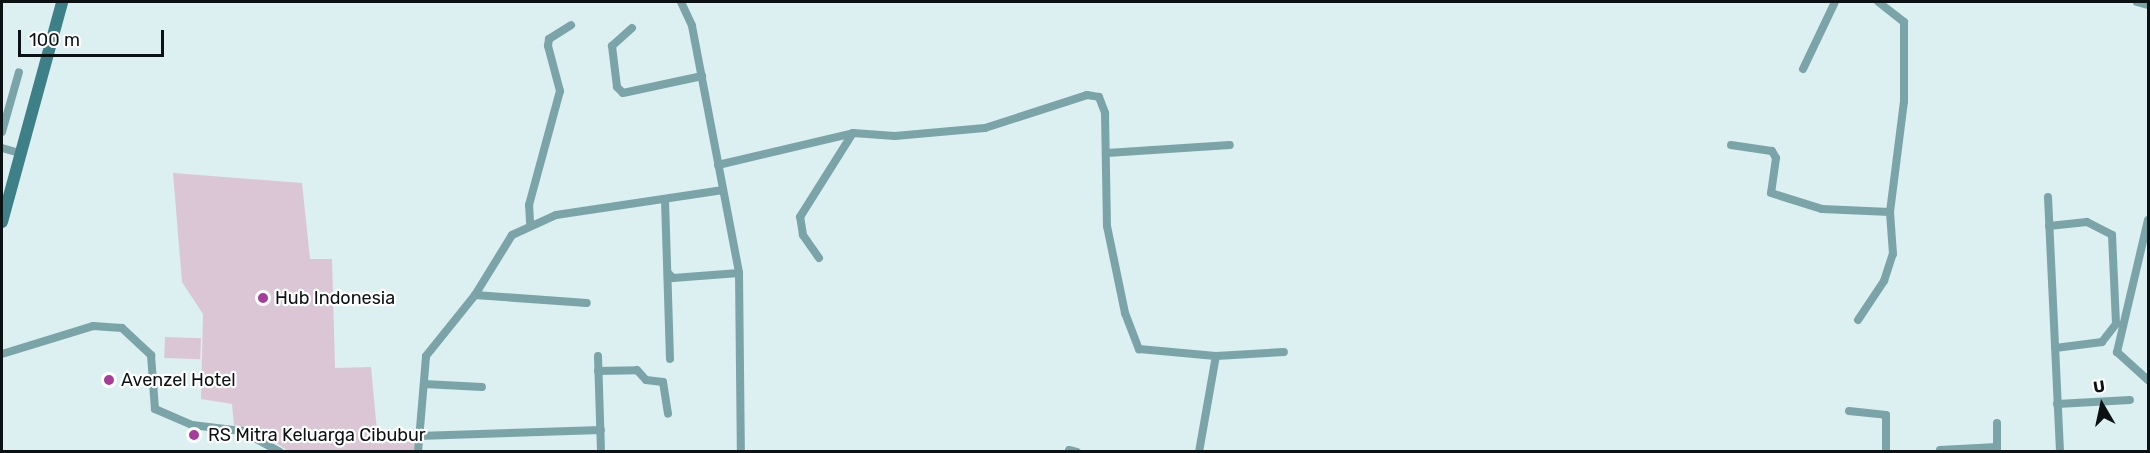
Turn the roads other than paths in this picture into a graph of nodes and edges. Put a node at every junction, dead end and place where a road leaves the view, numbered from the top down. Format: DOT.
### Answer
graph roads {
  1 [pos="62,2"];
  2 [pos="681,2"];
  3 [pos="1835,2"];
  4 [pos="1878,2"];
  5 [pos="2137,2"];
  6 [pos="2148,4"];
  7 [pos="571,25"];
  8 [pos="632,28"];
  9 [pos="1803,69"];
  10 [pos="19,72"];
  11 [pos="702,76"];
  12 [pos="2,132"];
  13 [pos="853,133"];
  14 [pos="1230,145"];
  15 [pos="1731,145"];
  16 [pos="2,148"];
  17 [pos="20,153"];
  18 [pos="1107,153"];
  19 [pos="718,165"];
  20 [pos="723,190"];
  21 [pos="2048,196"];
  22 [pos="666,200"];
  23 [pos="1890,212"];
  24 [pos="2148,220"];
  25 [pos="2,222"];
  26 [pos="530,222"];
  27 [pos="2049,226"];
  28 [pos="819,258"];
  29 [pos="668,273"];
  30 [pos="739,273"];
  31 [pos="475,295"];
  32 [pos="587,303"];
  33 [pos="1858,320"];
  34 [pos="2055,348"];
  35 [pos="1284,352"];
  36 [pos="2,354"];
  37 [pos="598,356"];
  38 [pos="1216,356"];
  39 [pos="670,359"];
  40 [pos="598,370"];
  41 [pos="2148,380"];
  42 [pos="424,384"];
  43 [pos="482,387"];
  44 [pos="2130,400"];
  45 [pos="2057,404"];
  46 [pos="1849,411"];
  47 [pos="668,414"];
  48 [pos="1997,423"];
  49 [pos="601,430"];
  50 [pos="417,436"];
  51 [pos="1997,449"];
  52 [pos="1940,450"];
  53 [pos="280,452"];
  54 [pos="418,452"];
  55 [pos="601,452"];
  56 [pos="741,452"];
  57 [pos="1199,452"];
  58 [pos="1886,452"];
  59 [pos="2060,452"];
  1 -- 17 [label="main road"];
  2 -- 11 [label="street"];
  3 -- 9 [label="street"];
  4 -- 23 [label="street"];
  5 -- 6 [label="street"];
  7 -- 26 [label="street"];
  8 -- 11 [label="street"];
  10 -- 12 [label="street"];
  11 -- 19 [label="street"];
  13 -- 18 [label="street"];
  13 -- 19 [label="street"];
  13 -- 28 [label="street"];
  14 -- 18 [label="street"];
  15 -- 23 [label="street"];
  16 -- 17 [label="street"];
  17 -- 25 [label="main road"];
  18 -- 38 [label="street"];
  19 -- 20 [label="street"];
  20 -- 22 [label="street"];
  20 -- 30 [label="street"];
  21 -- 27 [label="street"];
  22 -- 26 [label="street"];
  22 -- 29 [label="street"];
  23 -- 33 [label="street"];
  24 -- 41 [label="street"];
  26 -- 31 [label="street"];
  27 -- 34 [label="street"];
  27 -- 34 [label="street"];
  29 -- 30 [label="street"];
  29 -- 39 [label="street"];
  30 -- 56 [label="street"];
  31 -- 32 [label="street"];
  31 -- 42 [label="street"];
  34 -- 45 [label="street"];
  35 -- 38 [label="street"];
  36 -- 53 [label="street"];
  37 -- 40 [label="street"];
  38 -- 57 [label="street"];
  40 -- 47 [label="street"];
  40 -- 49 [label="street"];
  42 -- 43 [label="street"];
  42 -- 50 [label="street"];
  44 -- 45 [label="street"];
  45 -- 59 [label="street"];
  46 -- 58 [label="street"];
  48 -- 51 [label="street"];
  49 -- 50 [label="street"];
  49 -- 55 [label="street"];
  50 -- 54 [label="street"];
  51 -- 52 [label="street"];
}
